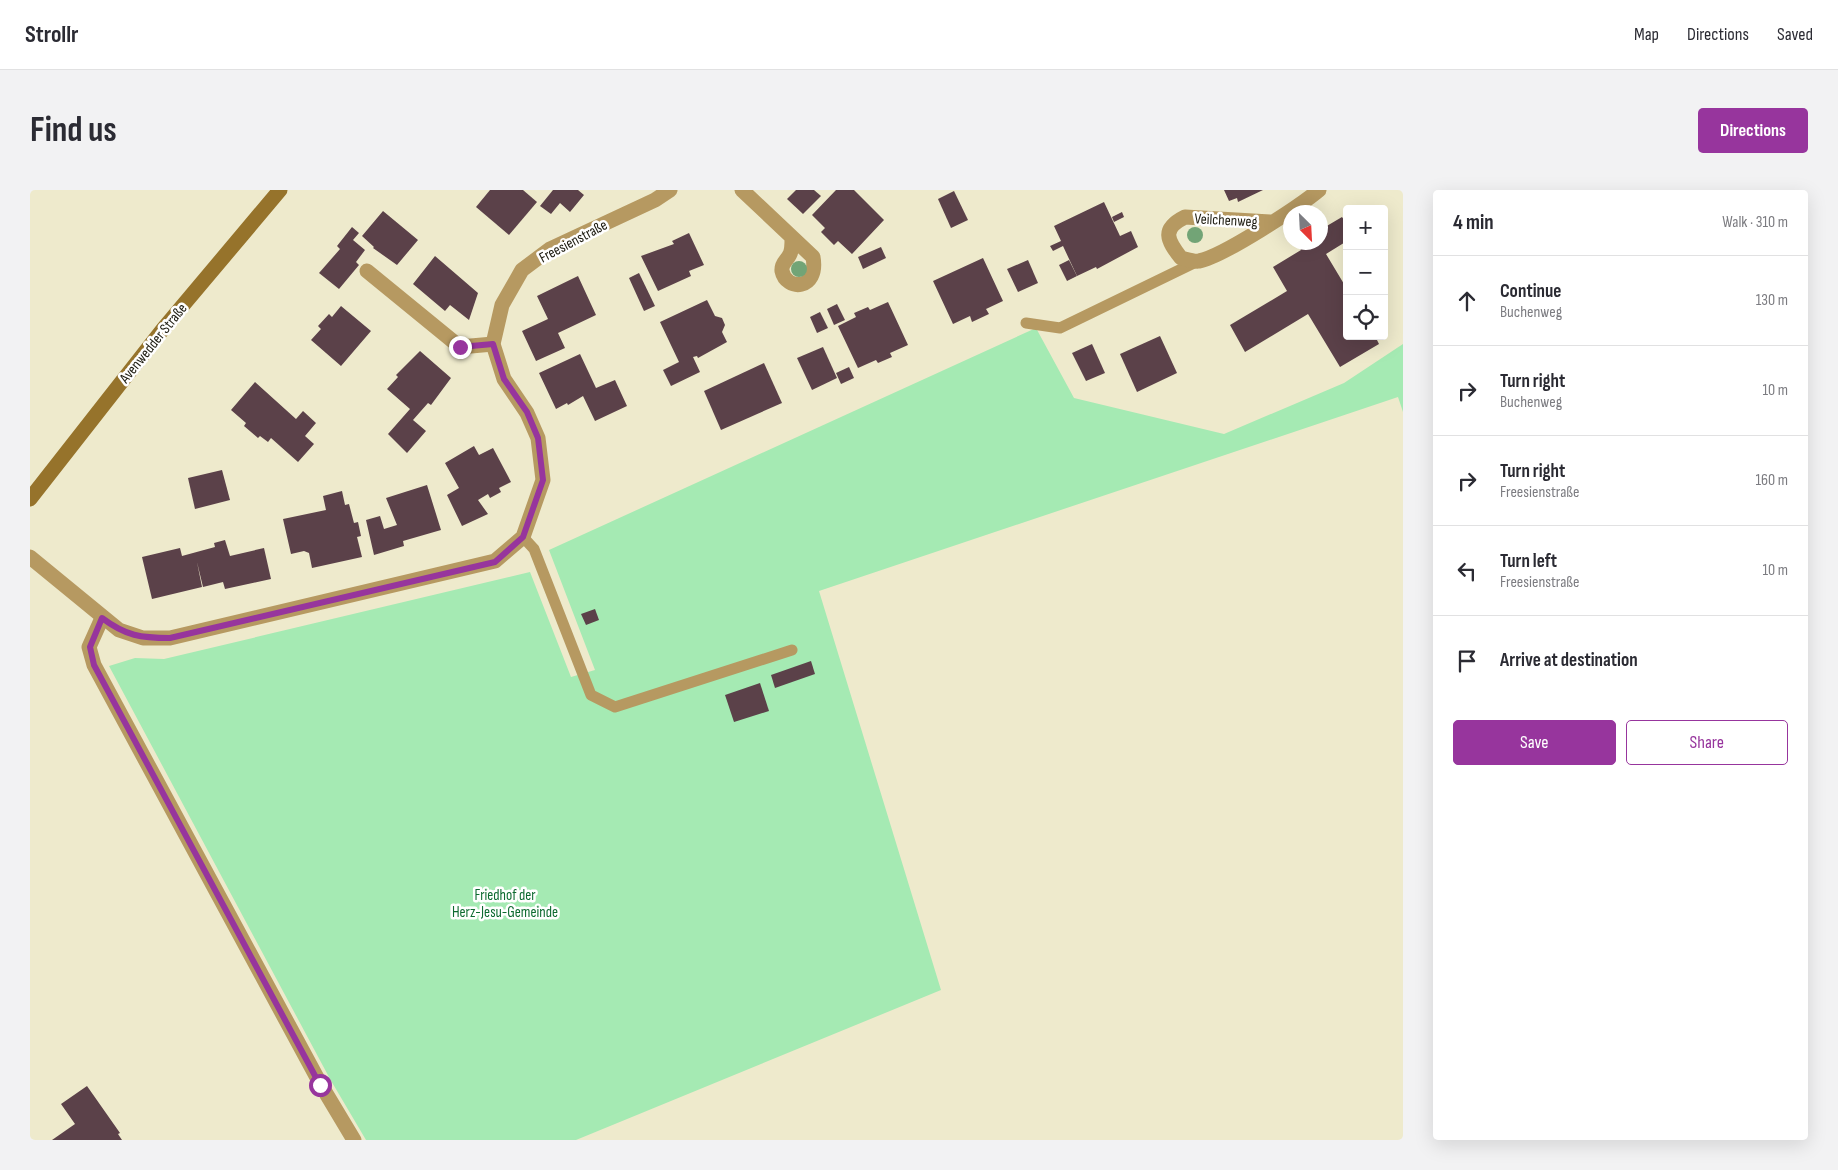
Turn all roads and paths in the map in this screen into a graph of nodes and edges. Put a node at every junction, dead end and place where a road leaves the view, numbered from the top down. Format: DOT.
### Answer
graph roads {
  1 [pos="280,190"];
  2 [pos="670,190"];
  3 [pos="742,190"];
  4 [pos="1319,190"];
  5 [pos="1270,222"];
  6 [pos="792,239"];
  7 [pos="1198,261"];
  8 [pos="367,271"];
  9 [pos="1026,323"];
  10 [pos="493,344"];
  11 [pos="30,500"];
  12 [pos="523,537"];
  13 [pos="30,557"];
  14 [pos="102,618"];
  15 [pos="792,650"];
  16 [pos="354,1140"];
  1 -- 11 [label="main road, Avenwedder Straße"];
  2 -- 10 [label="street, Freesienstraße"];
  3 -- 6 [label="street"];
  4 -- 5 [label="street, Veilchenweg"];
  5 -- 7 [label="street, Veilchenweg"];
  5 -- 7 [label="street, Veilchenweg"];
  7 -- 9 [label="lane"];
  8 -- 10 [label="street"];
  10 -- 12 [label="street"];
  12 -- 14 [label="street"];
  12 -- 15 [label="lane"];
  13 -- 14 [label="street"];
  14 -- 16 [label="street"];
}
